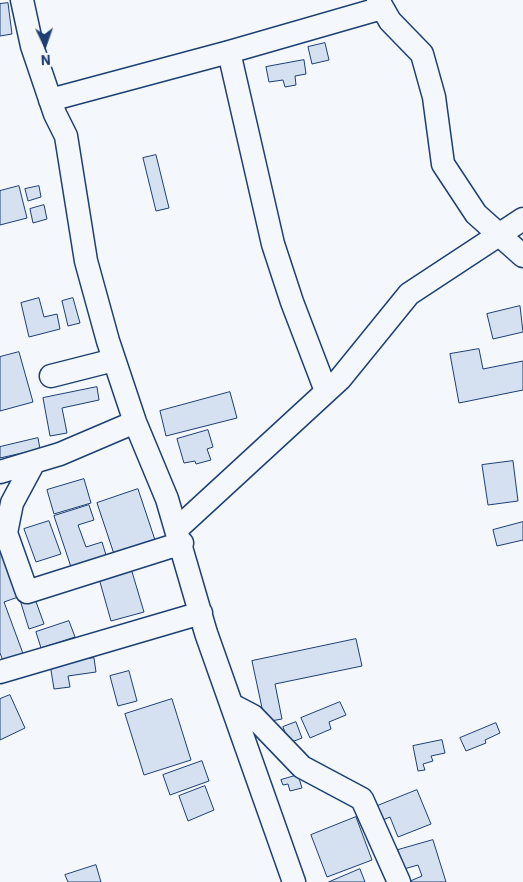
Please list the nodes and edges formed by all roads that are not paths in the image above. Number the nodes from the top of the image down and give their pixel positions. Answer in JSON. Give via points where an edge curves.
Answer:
{"nodes":[{"id":1,"x":22,"y":0,"type":"edge"},
{"id":2,"x":380,"y":4,"type":"edge"},
{"id":3,"x":229,"y":52,"type":"junction"},
{"id":4,"x":50,"y":100,"type":"junction"},
{"id":5,"x":523,"y":220,"type":"edge"},
{"id":6,"x":500,"y":235,"type":"junction"},
{"id":7,"x":523,"y":256,"type":"edge"},
{"id":8,"x":114,"y":360,"type":"junction"},
{"id":9,"x":51,"y":376,"type":"dead end"},
{"id":10,"x":326,"y":391,"type":"junction"},
{"id":11,"x":135,"y":422,"type":"junction"},
{"id":12,"x":34,"y":462,"type":"junction"},
{"id":13,"x":0,"y":472,"type":"edge"},
{"id":14,"x":179,"y":536,"type":"junction"},
{"id":15,"x":200,"y":613,"type":"junction"},
{"id":16,"x":0,"y":672,"type":"edge"},
{"id":17,"x":232,"y":706,"type":"junction"},
{"id":18,"x":294,"y":882,"type":"edge"},
{"id":19,"x":399,"y":882,"type":"edge"}],
"edges":[{"from":1,"to":4,"type":"street","via":[[32,46]]},
{"from":2,"to":3,"type":"street"},
{"from":2,"to":6,"type":"street","via":[[390,21],[422,54],[434,97],[442,164],[476,214]]},
{"from":3,"to":4,"type":"street"},
{"from":3,"to":10,"type":"street","via":[[273,244]]},
{"from":4,"to":8,"type":"street","via":[[66,136],[86,261]]},
{"from":5,"to":6,"type":"street"},
{"from":6,"to":7,"type":"street"},
{"from":6,"to":10,"type":"street","via":[[409,294]]},
{"from":8,"to":9,"type":"street"},
{"from":8,"to":11,"type":"street"},
{"from":10,"to":14,"type":"street"},
{"from":11,"to":12,"type":"street"},
{"from":11,"to":14,"type":"street","via":[[168,499]]},
{"from":12,"to":13,"type":"street"},
{"from":12,"to":14,"type":"street","via":[[12,503],[6,533],[27,592]]},
{"from":14,"to":15,"type":"street"},
{"from":15,"to":16,"type":"street"},
{"from":15,"to":17,"type":"street"},
{"from":17,"to":18,"type":"street"},
{"from":17,"to":19,"type":"street","via":[[254,716],[302,767],[362,799]]}]}
